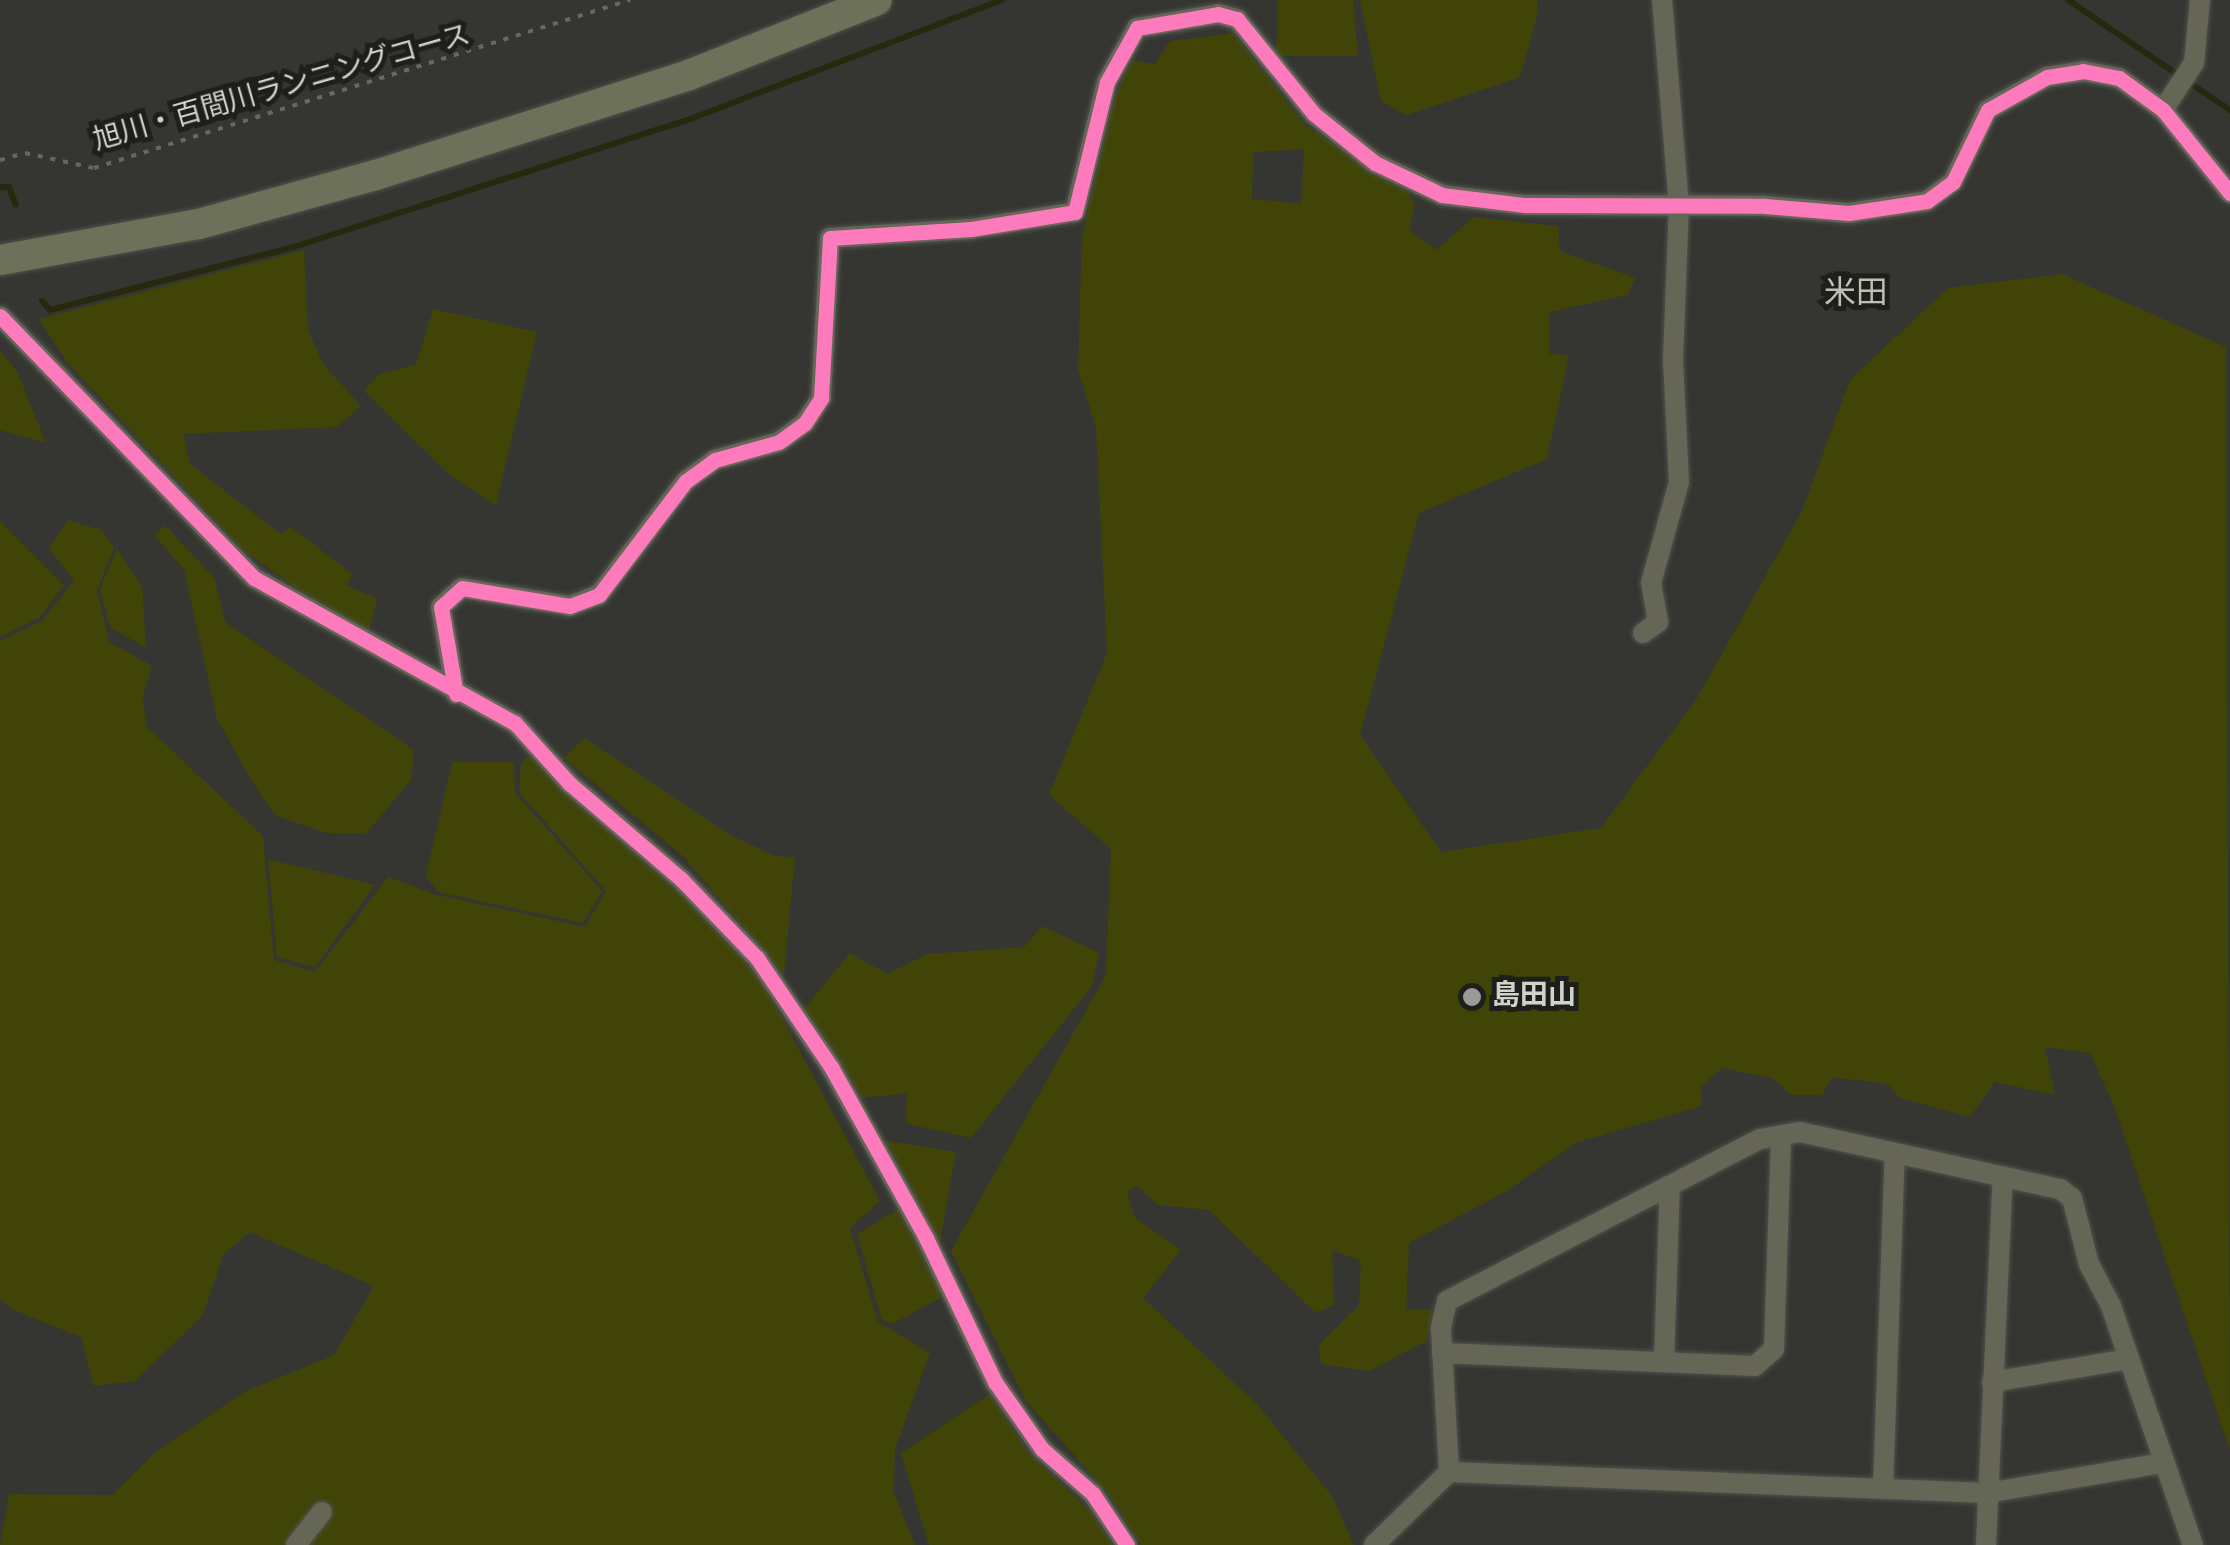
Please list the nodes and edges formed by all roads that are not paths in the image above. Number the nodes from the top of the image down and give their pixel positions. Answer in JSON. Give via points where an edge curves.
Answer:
{"nodes":[{"id":1,"x":877,"y":0,"type":"edge"},
{"id":2,"x":1662,"y":0,"type":"edge"},
{"id":3,"x":2200,"y":0,"type":"edge"},
{"id":4,"x":2163,"y":110,"type":"junction"},
{"id":5,"x":2230,"y":193,"type":"edge"},
{"id":6,"x":1679,"y":206,"type":"junction"},
{"id":7,"x":0,"y":260,"type":"edge"},
{"id":8,"x":0,"y":316,"type":"edge"},
{"id":9,"x":1643,"y":633,"type":"dead end"},
{"id":10,"x":456,"y":694,"type":"junction"},
{"id":11,"x":1781,"y":1135,"type":"junction"},
{"id":12,"x":1895,"y":1152,"type":"junction"},
{"id":13,"x":2003,"y":1176,"type":"junction"},
{"id":14,"x":1670,"y":1185,"type":"junction"},
{"id":15,"x":1442,"y":1353,"type":"junction"},
{"id":16,"x":2128,"y":1359,"type":"junction"},
{"id":17,"x":1664,"y":1362,"type":"junction"},
{"id":18,"x":1992,"y":1382,"type":"junction"},
{"id":19,"x":2162,"y":1463,"type":"junction"},
{"id":20,"x":1448,"y":1472,"type":"junction"},
{"id":21,"x":1882,"y":1489,"type":"junction"},
{"id":22,"x":1986,"y":1493,"type":"junction"},
{"id":23,"x":322,"y":1512,"type":"dead end"},
{"id":24,"x":296,"y":1545,"type":"edge"},
{"id":25,"x":1127,"y":1545,"type":"edge"},
{"id":26,"x":1374,"y":1545,"type":"edge"},
{"id":27,"x":1986,"y":1545,"type":"edge"},
{"id":28,"x":2192,"y":1545,"type":"edge"}],
"edges":[{"from":1,"to":7,"type":"street","via":[[690,75],[376,175],[182,228]]},
{"from":2,"to":6,"type":"street"},
{"from":3,"to":4,"type":"street","via":[[2187,78]]},
{"from":4,"to":5,"type":"street"},
{"from":4,"to":6,"type":"street","via":[[2120,78],[2083,71],[2047,77],[1988,110],[1953,182],[1928,202],[1849,213]]},
{"from":6,"to":9,"type":"street","via":[[1673,360],[1679,482],[1652,582],[1658,622]]},
{"from":6,"to":10,"type":"street","via":[[1525,205],[1442,195],[1375,163],[1314,114],[1238,20],[1218,14],[1137,28],[1107,82],[1076,212],[970,229],[830,238],[821,398],[805,423],[779,442],[715,460],[686,481],[599,595],[570,606],[462,588],[441,607]]},
{"from":8,"to":10,"type":"street","via":[[254,578]]},
{"from":10,"to":25,"type":"street","via":[[515,723],[757,958],[831,1068],[926,1238],[995,1382],[1042,1448],[1093,1494]]},
{"from":11,"to":12,"type":"street","via":[[1800,1132]]},
{"from":11,"to":14,"type":"street"},
{"from":11,"to":17,"type":"street","via":[[1774,1350],[1756,1366]]},
{"from":12,"to":13,"type":"street"},
{"from":12,"to":21,"type":"street"},
{"from":13,"to":16,"type":"street","via":[[2060,1188],[2072,1198],[2089,1264]]},
{"from":13,"to":18,"type":"street"},
{"from":14,"to":15,"type":"street","via":[[1459,1292],[1441,1315]]},
{"from":14,"to":17,"type":"street"},
{"from":15,"to":17,"type":"street"},
{"from":15,"to":20,"type":"street"},
{"from":16,"to":18,"type":"street"},
{"from":16,"to":19,"type":"street"},
{"from":18,"to":22,"type":"street"},
{"from":19,"to":22,"type":"street"},
{"from":19,"to":28,"type":"street"},
{"from":20,"to":21,"type":"street"},
{"from":20,"to":26,"type":"street"},
{"from":21,"to":22,"type":"street"},
{"from":22,"to":27,"type":"street"},
{"from":23,"to":24,"type":"street"}]}
